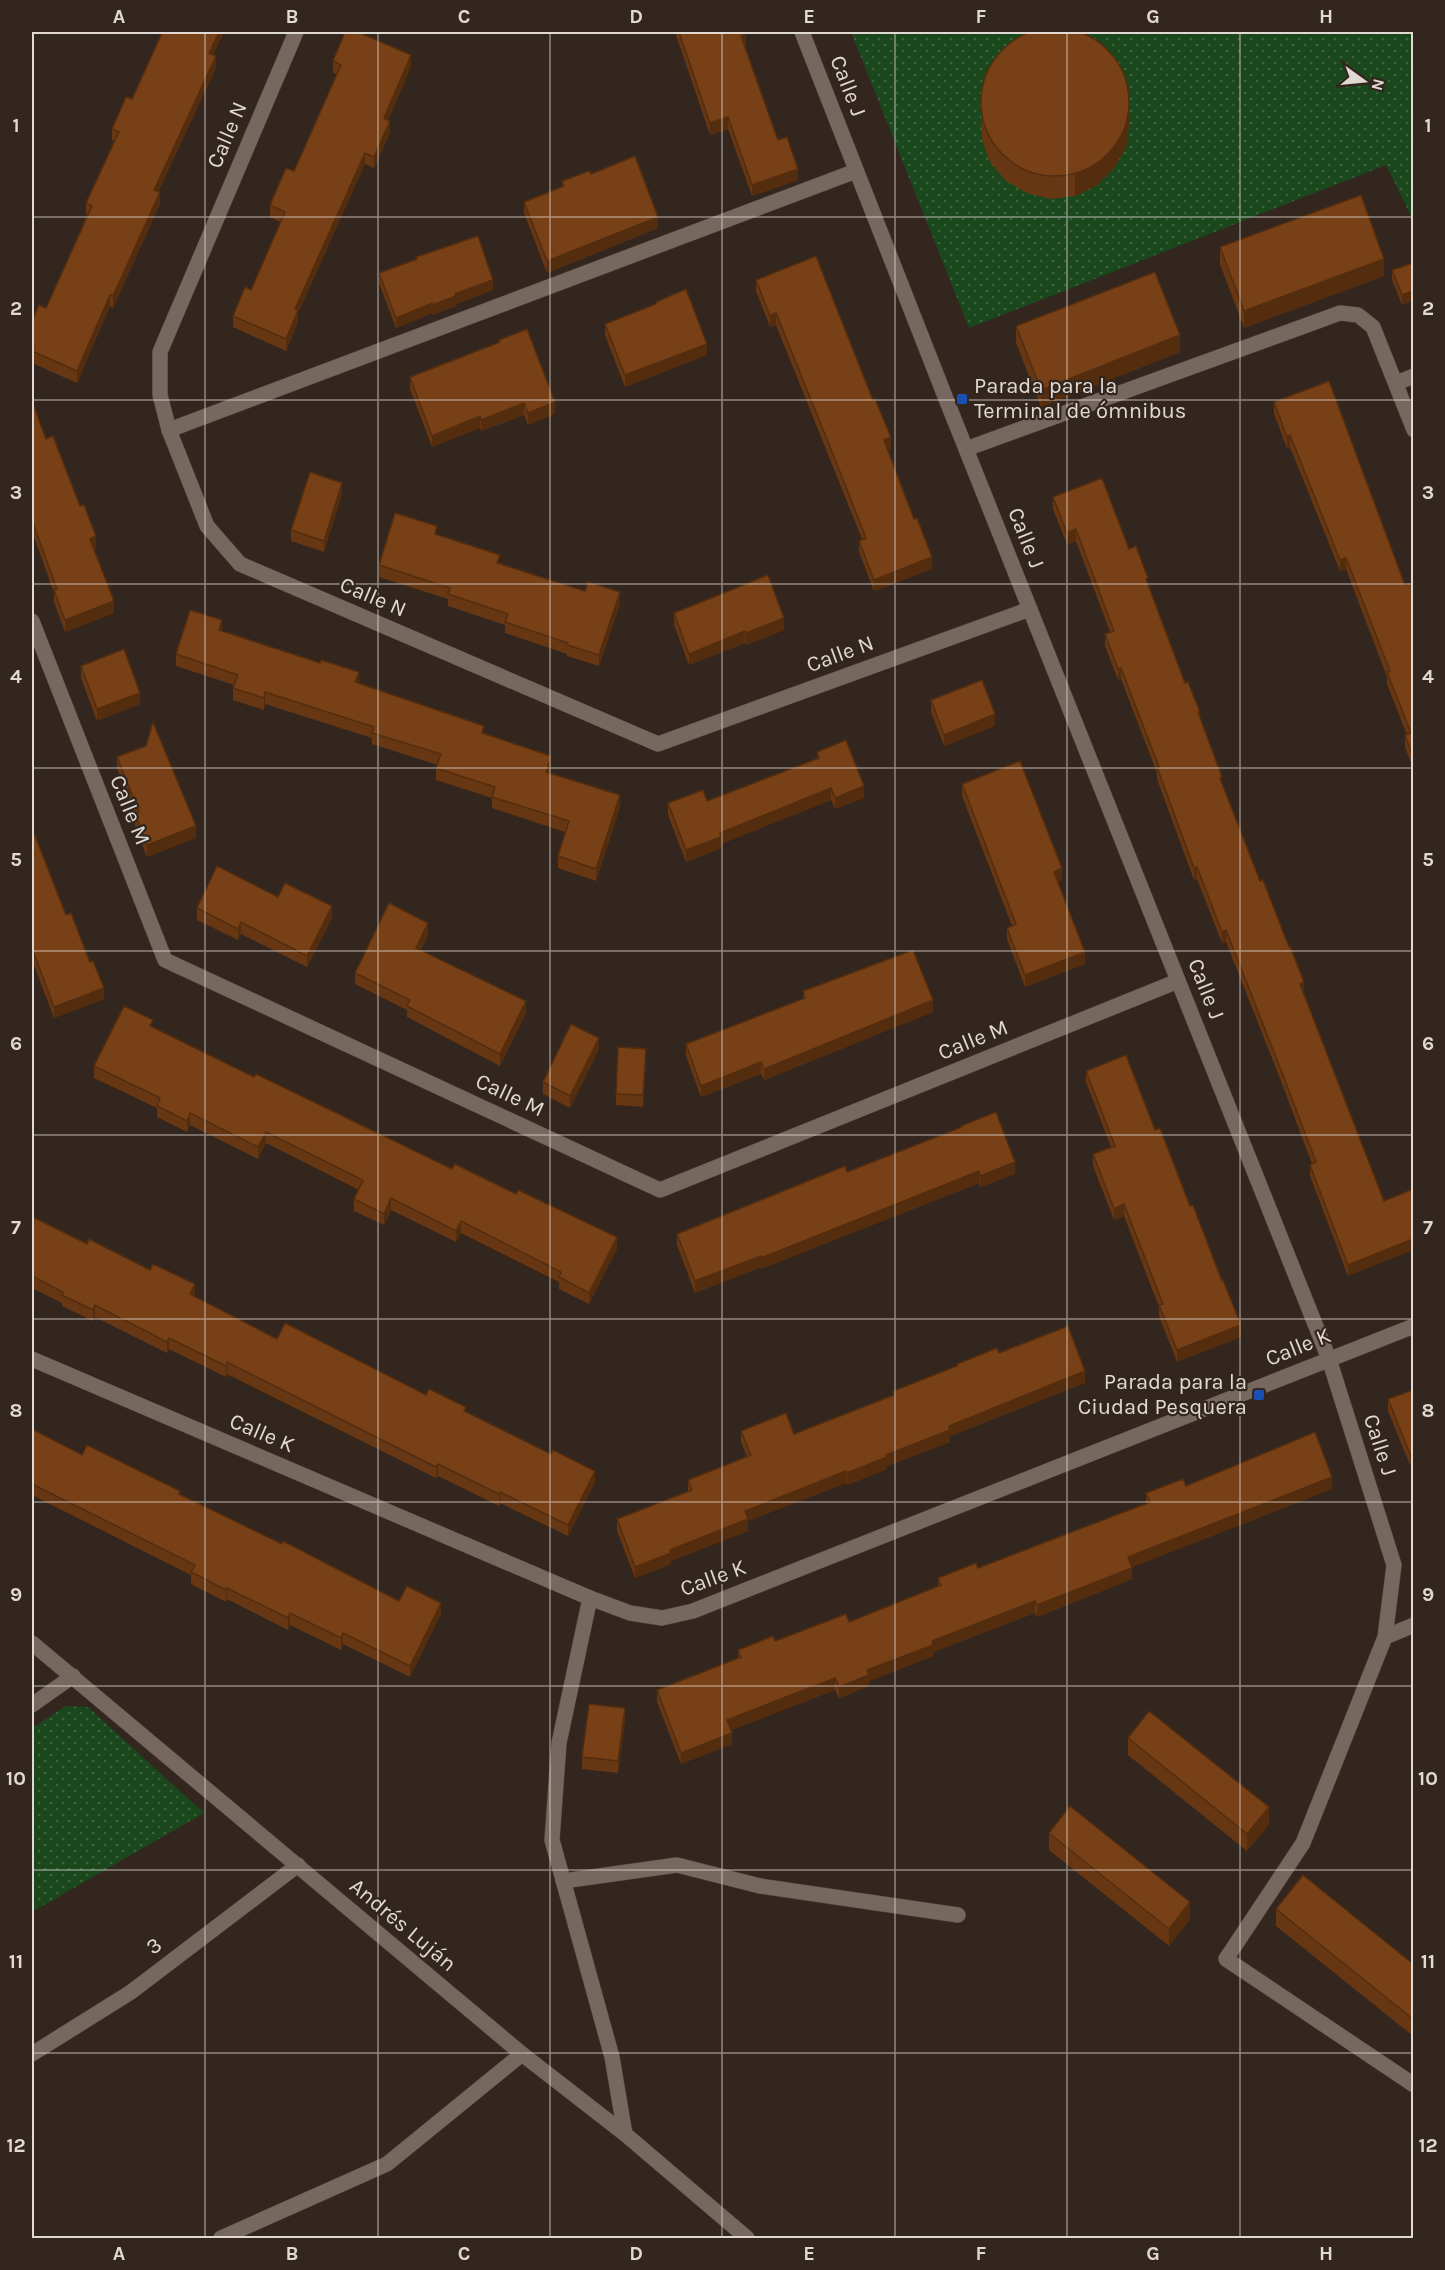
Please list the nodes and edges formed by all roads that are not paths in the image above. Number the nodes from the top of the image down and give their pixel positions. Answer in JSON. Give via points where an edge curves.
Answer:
{"nodes":[{"id":1,"x":296,"y":32,"type":"edge"},
{"id":2,"x":802,"y":32,"type":"edge"},
{"id":3,"x":856,"y":171,"type":"junction"},
{"id":4,"x":1413,"y":376,"type":"edge"},
{"id":5,"x":1396,"y":383,"type":"junction"},
{"id":6,"x":168,"y":430,"type":"junction"},
{"id":7,"x":1413,"y":430,"type":"edge"},
{"id":8,"x":966,"y":449,"type":"junction"},
{"id":9,"x":1030,"y":609,"type":"junction"},
{"id":10,"x":32,"y":621,"type":"edge"},
{"id":11,"x":1178,"y":981,"type":"junction"},
{"id":12,"x":1413,"y":1326,"type":"edge"},
{"id":13,"x":32,"y":1359,"type":"edge"},
{"id":14,"x":1329,"y":1359,"type":"junction"},
{"id":15,"x":590,"y":1598,"type":"junction"},
{"id":16,"x":1413,"y":1625,"type":"edge"},
{"id":17,"x":1385,"y":1638,"type":"junction"},
{"id":18,"x":32,"y":1643,"type":"edge"},
{"id":19,"x":73,"y":1676,"type":"junction"},
{"id":20,"x":32,"y":1705,"type":"edge"},
{"id":21,"x":298,"y":1865,"type":"junction"},
{"id":22,"x":563,"y":1881,"type":"junction"},
{"id":23,"x":958,"y":1915,"type":"dead end"},
{"id":24,"x":32,"y":2054,"type":"edge"},
{"id":25,"x":522,"y":2054,"type":"junction"},
{"id":26,"x":1413,"y":2085,"type":"edge"},
{"id":27,"x":625,"y":2134,"type":"junction"},
{"id":28,"x":221,"y":2238,"type":"edge"},
{"id":29,"x":747,"y":2238,"type":"edge"}],
"edges":[{"from":1,"to":6,"type":"street","name":"Calle N","via":[[160,352],[160,395]]},
{"from":2,"to":3,"type":"street","name":"Calle J"},
{"from":3,"to":6,"type":"street"},
{"from":3,"to":8,"type":"street","name":"Calle J"},
{"from":4,"to":5,"type":"street"},
{"from":5,"to":7,"type":"street"},
{"from":5,"to":8,"type":"street","via":[[1373,327],[1358,315],[1340,313]]},
{"from":6,"to":9,"type":"street","name":"Calle N","via":[[207,526],[240,564],[658,744]]},
{"from":8,"to":9,"type":"street","name":"Calle J"},
{"from":9,"to":11,"type":"street","name":"Calle J"},
{"from":10,"to":11,"type":"street","name":"Calle M","via":[[165,960],[660,1190]]},
{"from":11,"to":14,"type":"street","name":"Calle J"},
{"from":12,"to":14,"type":"street","name":"Calle K"},
{"from":13,"to":15,"type":"street","name":"Calle K"},
{"from":14,"to":15,"type":"street","name":"Calle K","via":[[693,1611],[663,1618],[630,1613]]},
{"from":14,"to":17,"type":"street","name":"Calle J","via":[[1394,1565]]},
{"from":15,"to":22,"type":"street","via":[[559,1743],[554,1792],[552,1840]]},
{"from":16,"to":17,"type":"street"},
{"from":17,"to":26,"type":"street","name":"Calle J","via":[[1304,1843],[1226,1959]]},
{"from":18,"to":19,"type":"street","name":"Andrés Luján"},
{"from":19,"to":20,"type":"street"},
{"from":19,"to":21,"type":"street","name":"Andrés Luján"},
{"from":21,"to":24,"type":"street","name":"3","via":[[131,1992]]},
{"from":21,"to":25,"type":"street","name":"Andrés Luján"},
{"from":22,"to":23,"type":"street","via":[[677,1865],[760,1886]]},
{"from":22,"to":27,"type":"street","via":[[612,2057]]},
{"from":25,"to":27,"type":"street","name":"Andrés Luján"},
{"from":25,"to":28,"type":"street","via":[[387,2164]]},
{"from":27,"to":29,"type":"street","name":"Andrés Luján"}]}
